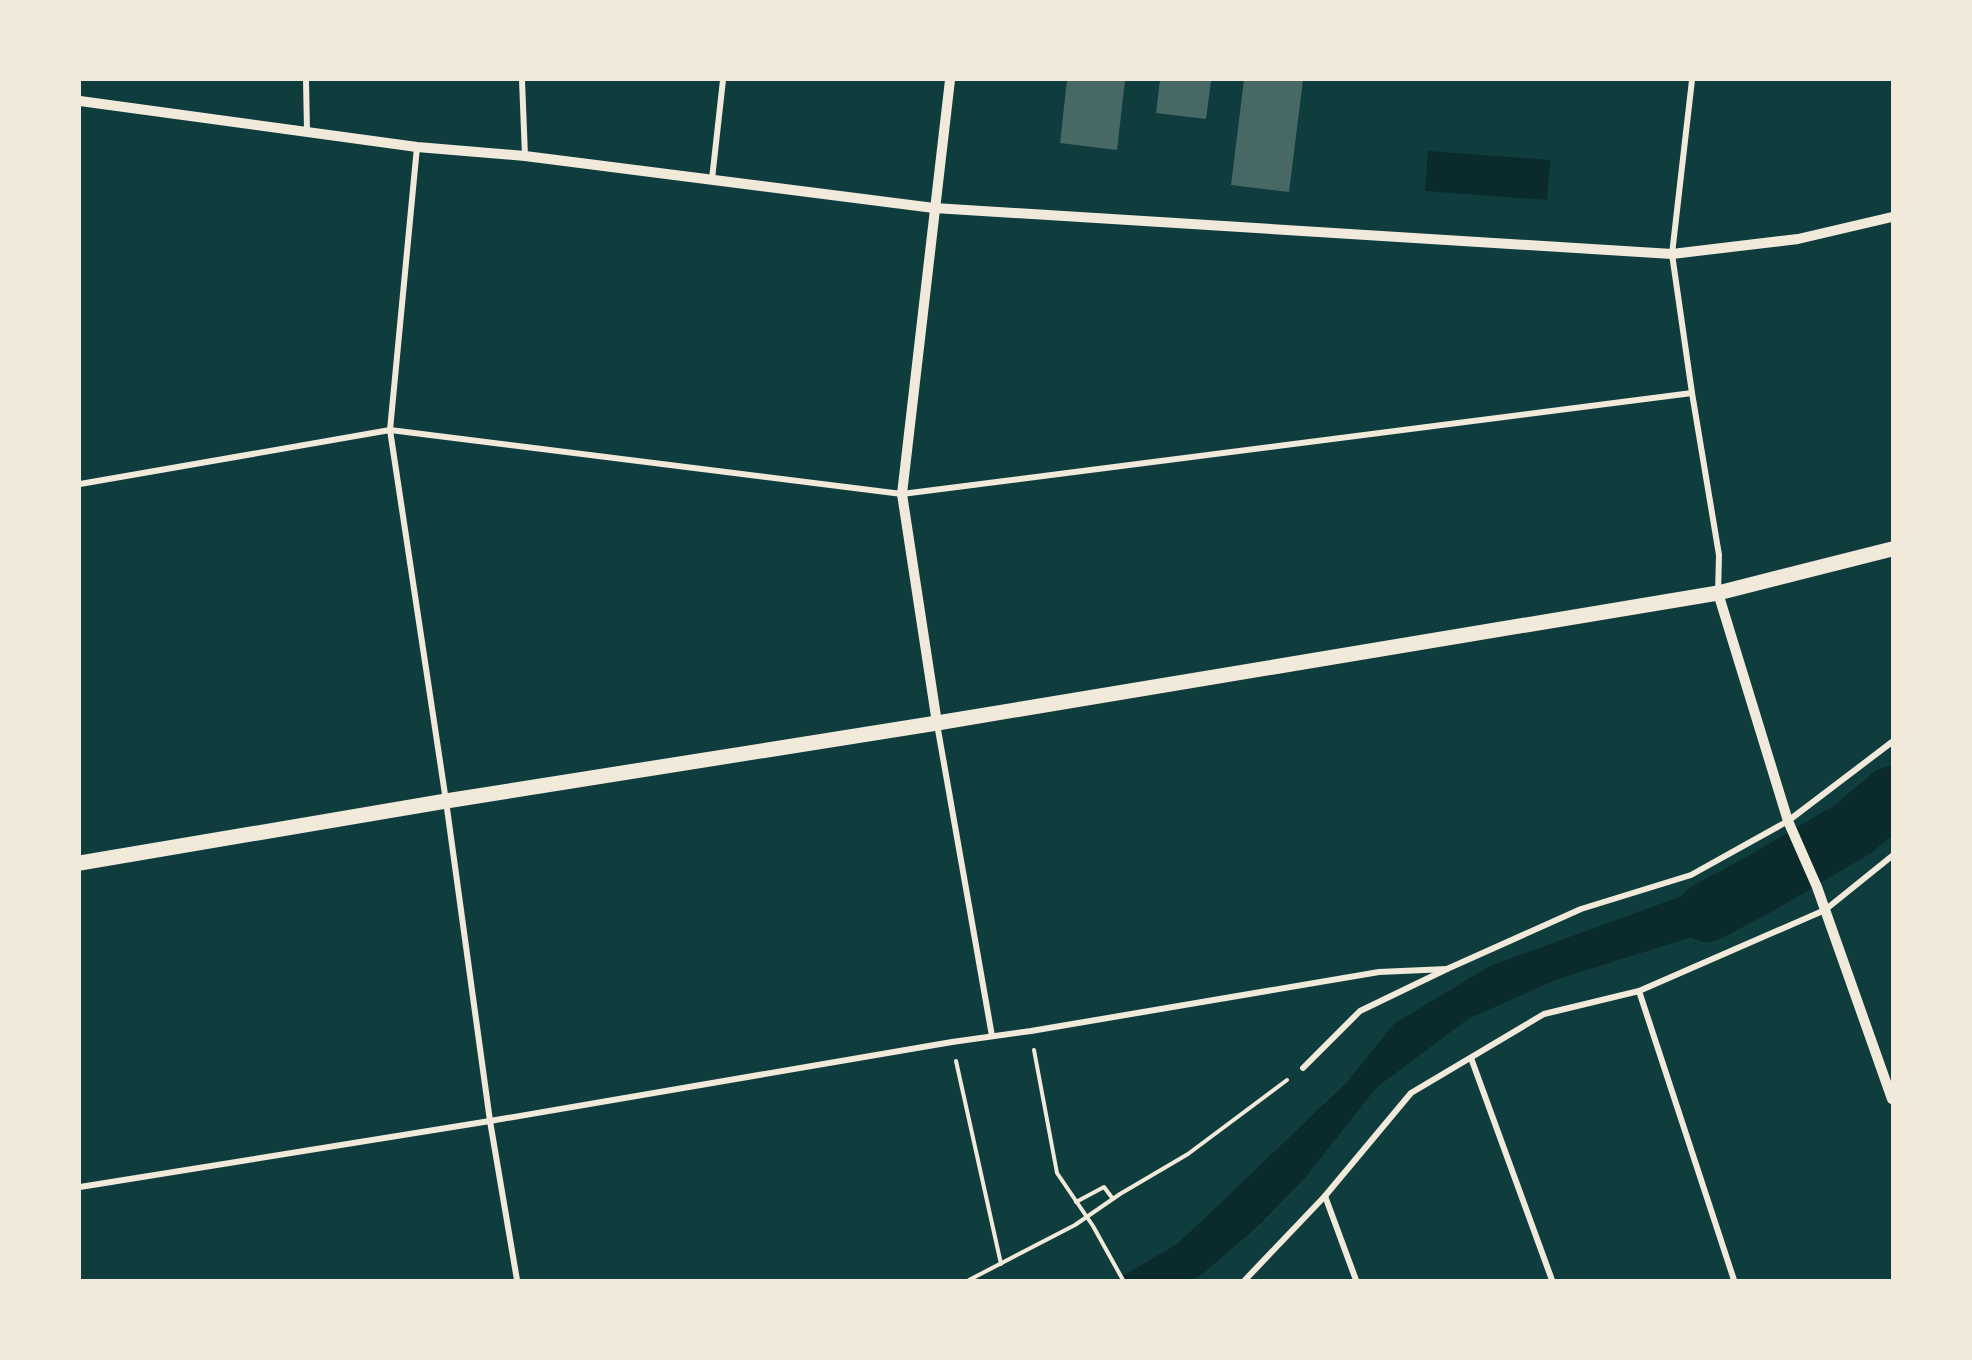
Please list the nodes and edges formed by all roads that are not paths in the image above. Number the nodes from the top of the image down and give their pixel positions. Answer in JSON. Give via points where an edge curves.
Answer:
{"nodes":[{"id":1,"x":306,"y":80,"type":"edge"},
{"id":2,"x":522,"y":80,"type":"edge"},
{"id":3,"x":723,"y":80,"type":"edge"},
{"id":4,"x":950,"y":80,"type":"edge"},
{"id":5,"x":1692,"y":80,"type":"edge"},
{"id":6,"x":80,"y":101,"type":"edge"},
{"id":7,"x":307,"y":131,"type":"junction"},
{"id":8,"x":417,"y":147,"type":"junction"},
{"id":9,"x":525,"y":156,"type":"junction"},
{"id":10,"x":712,"y":179,"type":"junction"},
{"id":11,"x":934,"y":208,"type":"junction"},
{"id":12,"x":1893,"y":217,"type":"edge"},
{"id":13,"x":1672,"y":254,"type":"junction"},
{"id":14,"x":1692,"y":393,"type":"junction"},
{"id":15,"x":390,"y":430,"type":"junction"},
{"id":16,"x":80,"y":484,"type":"edge"},
{"id":17,"x":902,"y":494,"type":"junction"},
{"id":18,"x":1893,"y":549,"type":"edge"},
{"id":19,"x":1718,"y":593,"type":"junction"},
{"id":20,"x":937,"y":723,"type":"junction"},
{"id":21,"x":1893,"y":741,"type":"edge"},
{"id":22,"x":446,"y":801,"type":"junction"},
{"id":23,"x":1788,"y":821,"type":"junction"},
{"id":24,"x":1893,"y":856,"type":"edge"},
{"id":25,"x":80,"y":864,"type":"edge"},
{"id":26,"x":1825,"y":910,"type":"junction"},
{"id":27,"x":1447,"y":969,"type":"junction"},
{"id":28,"x":1639,"y":991,"type":"junction"},
{"id":29,"x":992,"y":1036,"type":"junction"},
{"id":30,"x":1471,"y":1058,"type":"junction"},
{"id":31,"x":1303,"y":1068,"type":"road end"},
{"id":32,"x":1893,"y":1099,"type":"edge"},
{"id":33,"x":490,"y":1121,"type":"junction"},
{"id":34,"x":80,"y":1187,"type":"edge"},
{"id":35,"x":1325,"y":1196,"type":"junction"},
{"id":36,"x":518,"y":1281,"type":"edge"},
{"id":37,"x":1245,"y":1281,"type":"edge"},
{"id":38,"x":1356,"y":1281,"type":"edge"},
{"id":39,"x":1552,"y":1281,"type":"edge"},
{"id":40,"x":1734,"y":1281,"type":"edge"}],
"edges":[{"from":1,"to":7,"type":"street"},
{"from":2,"to":9,"type":"street"},
{"from":3,"to":10,"type":"street"},
{"from":4,"to":11,"type":"street"},
{"from":5,"to":13,"type":"street"},
{"from":6,"to":7,"type":"street"},
{"from":7,"to":8,"type":"street"},
{"from":8,"to":9,"type":"street"},
{"from":8,"to":15,"type":"street"},
{"from":9,"to":10,"type":"street"},
{"from":10,"to":11,"type":"street"},
{"from":11,"to":13,"type":"street"},
{"from":11,"to":17,"type":"street"},
{"from":12,"to":13,"type":"street","via":[[1798,239]]},
{"from":13,"to":14,"type":"street"},
{"from":14,"to":17,"type":"street"},
{"from":14,"to":19,"type":"street","via":[[1719,555]]},
{"from":15,"to":16,"type":"street"},
{"from":15,"to":17,"type":"street"},
{"from":15,"to":22,"type":"street"},
{"from":17,"to":20,"type":"street"},
{"from":18,"to":19,"type":"main road"},
{"from":19,"to":20,"type":"main road"},
{"from":19,"to":23,"type":"street"},
{"from":20,"to":22,"type":"main road"},
{"from":20,"to":29,"type":"street"},
{"from":21,"to":23,"type":"street"},
{"from":22,"to":25,"type":"main road"},
{"from":22,"to":33,"type":"street"},
{"from":23,"to":26,"type":"street"},
{"from":23,"to":27,"type":"street","via":[[1691,875],[1581,909]]},
{"from":24,"to":26,"type":"street"},
{"from":26,"to":28,"type":"street"},
{"from":26,"to":32,"type":"street"},
{"from":27,"to":29,"type":"street","via":[[1378,972]]},
{"from":27,"to":31,"type":"street","via":[[1360,1011]]},
{"from":28,"to":30,"type":"street","via":[[1544,1014]]},
{"from":28,"to":40,"type":"street"},
{"from":29,"to":33,"type":"street"},
{"from":30,"to":35,"type":"street","via":[[1412,1094]]},
{"from":30,"to":39,"type":"street"},
{"from":33,"to":34,"type":"street"},
{"from":33,"to":36,"type":"street"},
{"from":35,"to":37,"type":"street"},
{"from":35,"to":38,"type":"street"}]}
